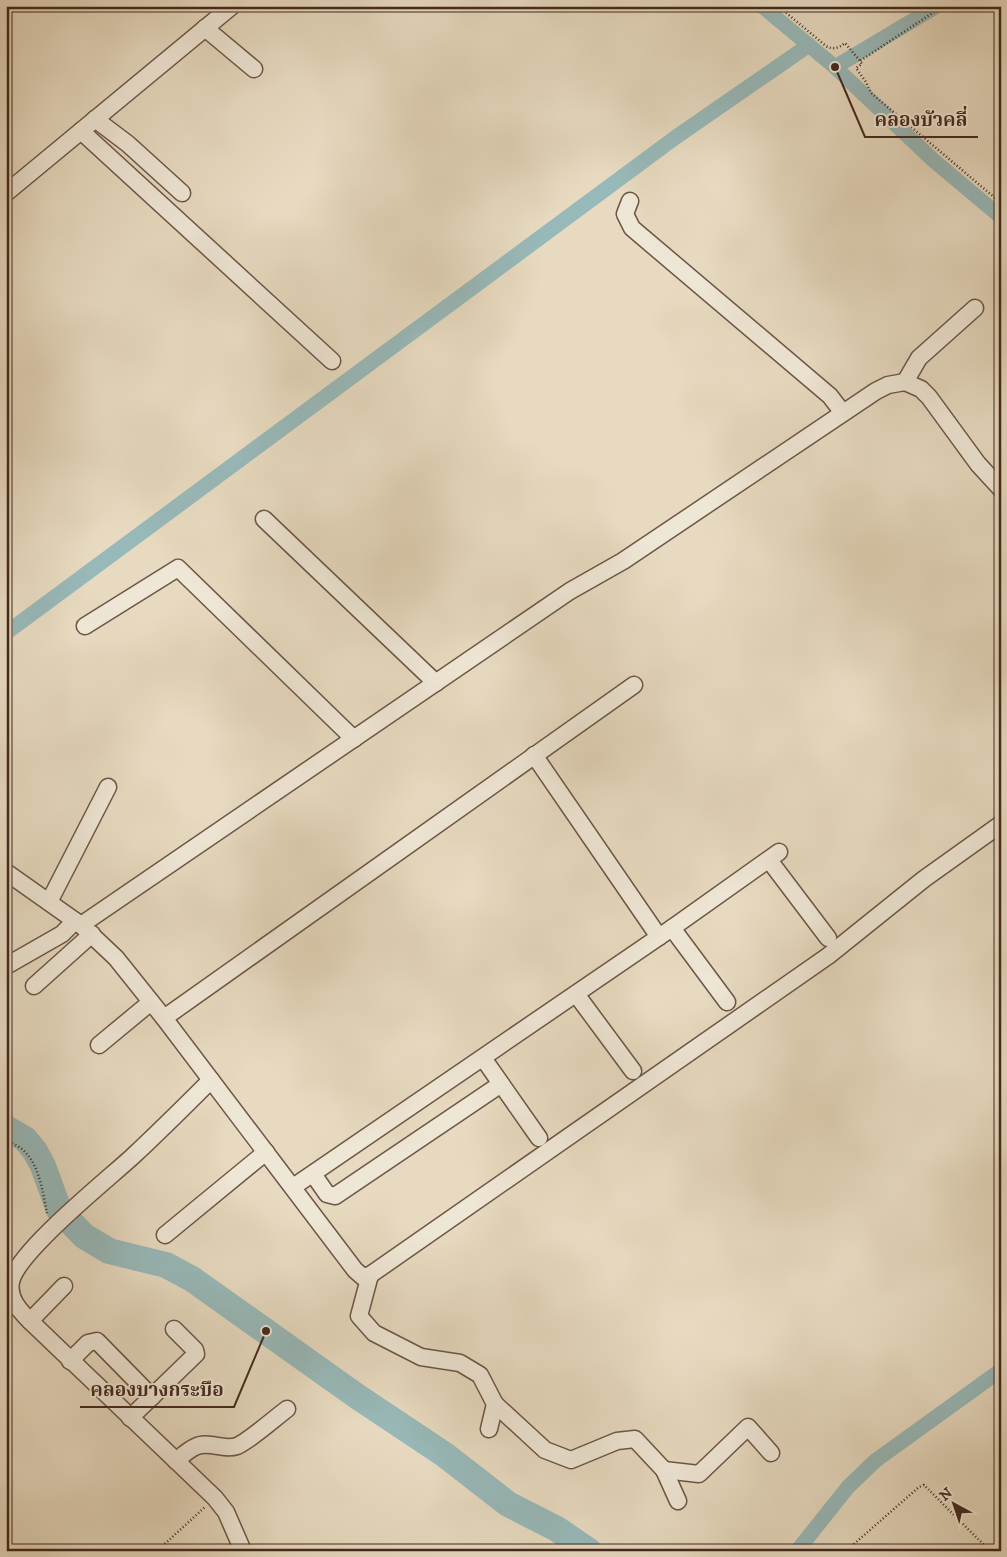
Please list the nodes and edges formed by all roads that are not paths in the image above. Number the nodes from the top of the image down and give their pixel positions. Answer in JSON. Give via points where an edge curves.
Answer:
{"nodes":[{"id":1,"x":232,"y":6,"type":"edge"},
{"id":2,"x":205,"y":28,"type":"junction"},
{"id":3,"x":254,"y":68,"type":"dead end"},
{"id":4,"x":95,"y":119,"type":"junction"},
{"id":5,"x":82,"y":130,"type":"junction"},
{"id":6,"x":6,"y":193,"type":"edge"},
{"id":7,"x":182,"y":194,"type":"dead end"},
{"id":8,"x":630,"y":201,"type":"dead end"},
{"id":9,"x":975,"y":308,"type":"dead end"},
{"id":10,"x":332,"y":362,"type":"dead end"},
{"id":11,"x":905,"y":382,"type":"junction"},
{"id":12,"x":843,"y":413,"type":"junction"},
{"id":13,"x":1001,"y":489,"type":"edge"},
{"id":14,"x":264,"y":519,"type":"dead end"},
{"id":15,"x":85,"y":626,"type":"dead end"},
{"id":16,"x":436,"y":683,"type":"junction"},
{"id":17,"x":634,"y":685,"type":"dead end"},
{"id":18,"x":354,"y":739,"type":"junction"},
{"id":19,"x":534,"y":756,"type":"junction"},
{"id":20,"x":108,"y":787,"type":"dead end"},
{"id":21,"x":1001,"y":824,"type":"edge"},
{"id":22,"x":7,"y":873,"type":"edge"},
{"id":23,"x":49,"y":902,"type":"junction"},
{"id":24,"x":83,"y":927,"type":"junction"},
{"id":25,"x":666,"y":932,"type":"junction"},
{"id":26,"x":828,"y":938,"type":"dead end"},
{"id":27,"x":6,"y":966,"type":"edge"},
{"id":28,"x":34,"y":986,"type":"dead end"},
{"id":29,"x":576,"y":994,"type":"junction"},
{"id":30,"x":151,"y":1002,"type":"junction"},
{"id":31,"x":727,"y":1002,"type":"dead end"},
{"id":32,"x":164,"y":1018,"type":"junction"},
{"id":33,"x":99,"y":1045,"type":"dead end"},
{"id":34,"x":483,"y":1058,"type":"junction"},
{"id":35,"x":633,"y":1071,"type":"dead end"},
{"id":36,"x":211,"y":1080,"type":"junction"},
{"id":37,"x":501,"y":1084,"type":"junction"},
{"id":38,"x":539,"y":1138,"type":"dead end"},
{"id":39,"x":266,"y":1152,"type":"junction"},
{"id":40,"x":313,"y":1174,"type":"junction"},
{"id":41,"x":293,"y":1188,"type":"junction"},
{"id":42,"x":165,"y":1235,"type":"dead end"},
{"id":43,"x":11,"y":1268,"type":"edge"},
{"id":44,"x":370,"y":1275,"type":"junction"},
{"id":45,"x":64,"y":1286,"type":"dead end"},
{"id":46,"x":30,"y":1321,"type":"junction"},
{"id":47,"x":174,"y":1329,"type":"dead end"},
{"id":48,"x":70,"y":1361,"type":"junction"},
{"id":49,"x":152,"y":1397,"type":"junction"},
{"id":50,"x":494,"y":1404,"type":"junction"},
{"id":51,"x":287,"y":1409,"type":"dead end"},
{"id":52,"x":130,"y":1418,"type":"junction"},
{"id":53,"x":489,"y":1429,"type":"dead end"},
{"id":54,"x":771,"y":1452,"type":"dead end"},
{"id":55,"x":176,"y":1461,"type":"junction"},
{"id":56,"x":664,"y":1470,"type":"junction"},
{"id":57,"x":678,"y":1501,"type":"dead end"},
{"id":58,"x":243,"y":1551,"type":"edge"}],
"edges":[{"from":1,"to":2,"type":"street"},
{"from":2,"to":3,"type":"street"},
{"from":2,"to":4,"type":"street"},
{"from":4,"to":5,"type":"street"},
{"from":4,"to":7,"type":"street","via":[[128,144]]},
{"from":5,"to":6,"type":"street"},
{"from":5,"to":10,"type":"street"},
{"from":8,"to":12,"type":"street","via":[[625,214],[632,228],[830,396]]},
{"from":9,"to":11,"type":"street","via":[[919,358]]},
{"from":11,"to":12,"type":"street","via":[[888,385]]},
{"from":11,"to":13,"type":"street","via":[[921,389],[929,397],[978,464]]},
{"from":12,"to":16,"type":"street","via":[[623,561],[570,591]]},
{"from":14,"to":16,"type":"street"},
{"from":15,"to":18,"type":"street","via":[[178,568]]},
{"from":16,"to":18,"type":"street"},
{"from":17,"to":19,"type":"street"},
{"from":18,"to":24,"type":"street"},
{"from":19,"to":25,"type":"street"},
{"from":19,"to":32,"type":"street"},
{"from":20,"to":23,"type":"street"},
{"from":21,"to":44,"type":"street","via":[[924,878],[828,956]]},
{"from":22,"to":23,"type":"street"},
{"from":23,"to":24,"type":"street"},
{"from":24,"to":27,"type":"street","via":[[62,934]]},
{"from":24,"to":28,"type":"street"},
{"from":24,"to":30,"type":"street","via":[[116,958]]},
{"from":25,"to":26,"type":"street","via":[[774,856]]},
{"from":25,"to":29,"type":"street"},
{"from":25,"to":31,"type":"street"},
{"from":29,"to":34,"type":"street"},
{"from":29,"to":35,"type":"street"},
{"from":30,"to":32,"type":"street"},
{"from":30,"to":33,"type":"street"},
{"from":32,"to":36,"type":"street"},
{"from":34,"to":37,"type":"street"},
{"from":34,"to":40,"type":"street"},
{"from":36,"to":39,"type":"street"},
{"from":36,"to":43,"type":"street"},
{"from":37,"to":38,"type":"street"},
{"from":37,"to":40,"type":"street","via":[[335,1196],[328,1194]]},
{"from":39,"to":41,"type":"street"},
{"from":39,"to":42,"type":"street"},
{"from":40,"to":41,"type":"street"},
{"from":41,"to":44,"type":"street","via":[[359,1275]]},
{"from":43,"to":46,"type":"street","via":[[11,1293],[18,1309]]},
{"from":44,"to":50,"type":"street","via":[[359,1316],[374,1333],[421,1357],[460,1363],[480,1375]]},
{"from":45,"to":46,"type":"street"},
{"from":46,"to":48,"type":"street"},
{"from":47,"to":49,"type":"street","via":[[196,1350],[196,1354]]},
{"from":48,"to":49,"type":"street","via":[[88,1343],[97,1341]]},
{"from":48,"to":52,"type":"street"},
{"from":49,"to":52,"type":"street"},
{"from":50,"to":53,"type":"street"},
{"from":50,"to":56,"type":"street","via":[[545,1450],[571,1460],[616,1441],[635,1439]]},
{"from":51,"to":55,"type":"street","via":[[235,1447],[200,1445]]},
{"from":52,"to":55,"type":"street"},
{"from":54,"to":56,"type":"street","via":[[748,1427],[699,1474]]},
{"from":55,"to":58,"type":"street","via":[[226,1512]]},
{"from":56,"to":57,"type":"street"}]}
